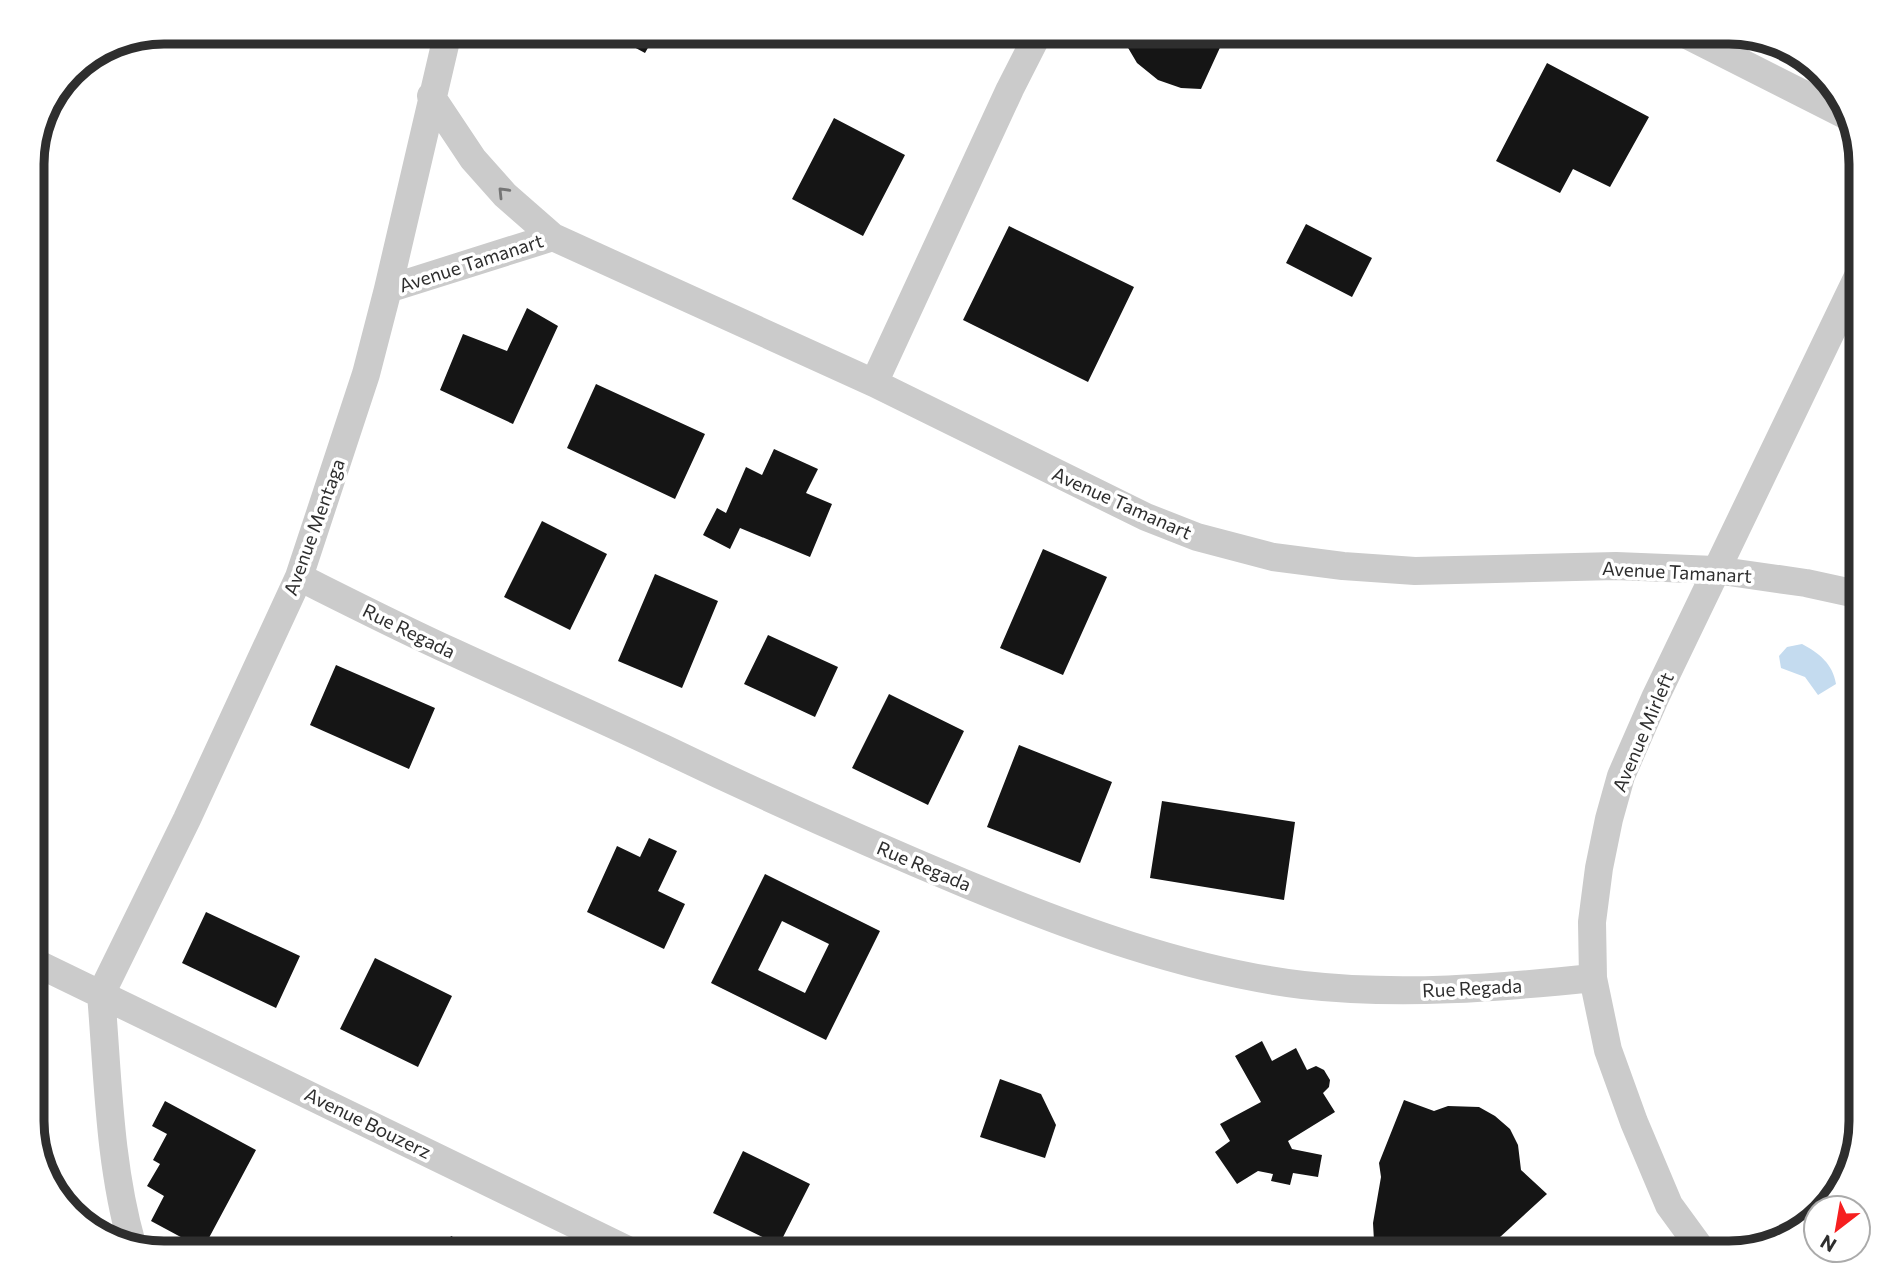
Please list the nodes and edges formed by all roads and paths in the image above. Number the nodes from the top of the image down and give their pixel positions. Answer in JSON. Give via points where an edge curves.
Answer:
{"nodes":[{"id":1,"x":445,"y":44,"type":"edge"},
{"id":2,"x":1033,"y":44,"type":"edge"},
{"id":3,"x":1705,"y":44,"type":"edge"},
{"id":4,"x":431,"y":96,"type":"junction"},
{"id":5,"x":1837,"y":111,"type":"edge"},
{"id":6,"x":554,"y":237,"type":"junction"},
{"id":7,"x":388,"y":289,"type":"junction"},
{"id":8,"x":1849,"y":295,"type":"edge"},
{"id":9,"x":874,"y":383,"type":"junction"},
{"id":10,"x":1716,"y":570,"type":"junction"},
{"id":11,"x":299,"y":577,"type":"junction"},
{"id":12,"x":1849,"y":592,"type":"edge"},
{"id":13,"x":44,"y":967,"type":"edge"},
{"id":14,"x":1593,"y":978,"type":"junction"},
{"id":15,"x":101,"y":994,"type":"junction"},
{"id":16,"x":130,"y":1236,"type":"edge"},
{"id":17,"x":607,"y":1241,"type":"edge"},
{"id":18,"x":1695,"y":1241,"type":"edge"}],
"edges":[{"from":1,"to":4,"type":"street","name":"Avenue Mentaga"},
{"from":2,"to":9,"type":"street"},
{"from":3,"to":5,"type":"street"},
{"from":6,"to":4,"type":"street","name":"Avenue Tamanart","one_way":true,"via":[[505,195],[473,159]]},
{"from":4,"to":7,"type":"street","name":"Avenue Mentaga"},
{"from":6,"to":7,"type":"street","name":"Avenue Tamanart"},
{"from":6,"to":9,"type":"street","name":"Avenue Tamanart"},
{"from":7,"to":11,"type":"street","name":"Avenue Mentaga","via":[[366,374]]},
{"from":8,"to":10,"type":"street","name":"Avenue Mirleft"},
{"from":9,"to":10,"type":"street","name":"Avenue Tamanart","via":[[1146,517],[1197,537],[1273,557],[1415,571],[1616,566]]},
{"from":10,"to":12,"type":"street","name":"Avenue Tamanart"},
{"from":10,"to":14,"type":"street","name":"Avenue Mirleft","via":[[1621,776],[1599,867],[1592,922]]},
{"from":11,"to":14,"type":"street","name":"Rue Regada","via":[[784,806],[1048,918],[1140,947],[1224,971],[1302,985],[1393,991],[1500,988]]},
{"from":11,"to":15,"type":"street","name":"Avenue Mentaga"},
{"from":13,"to":15,"type":"street","name":"Avenue Bouzerz"},
{"from":14,"to":18,"type":"street","name":"Avenue Mirleft","via":[[1608,1050],[1634,1122],[1669,1205]]},
{"from":15,"to":16,"type":"street","via":[[116,1163]]},
{"from":15,"to":17,"type":"street","name":"Avenue Bouzerz"}]}
